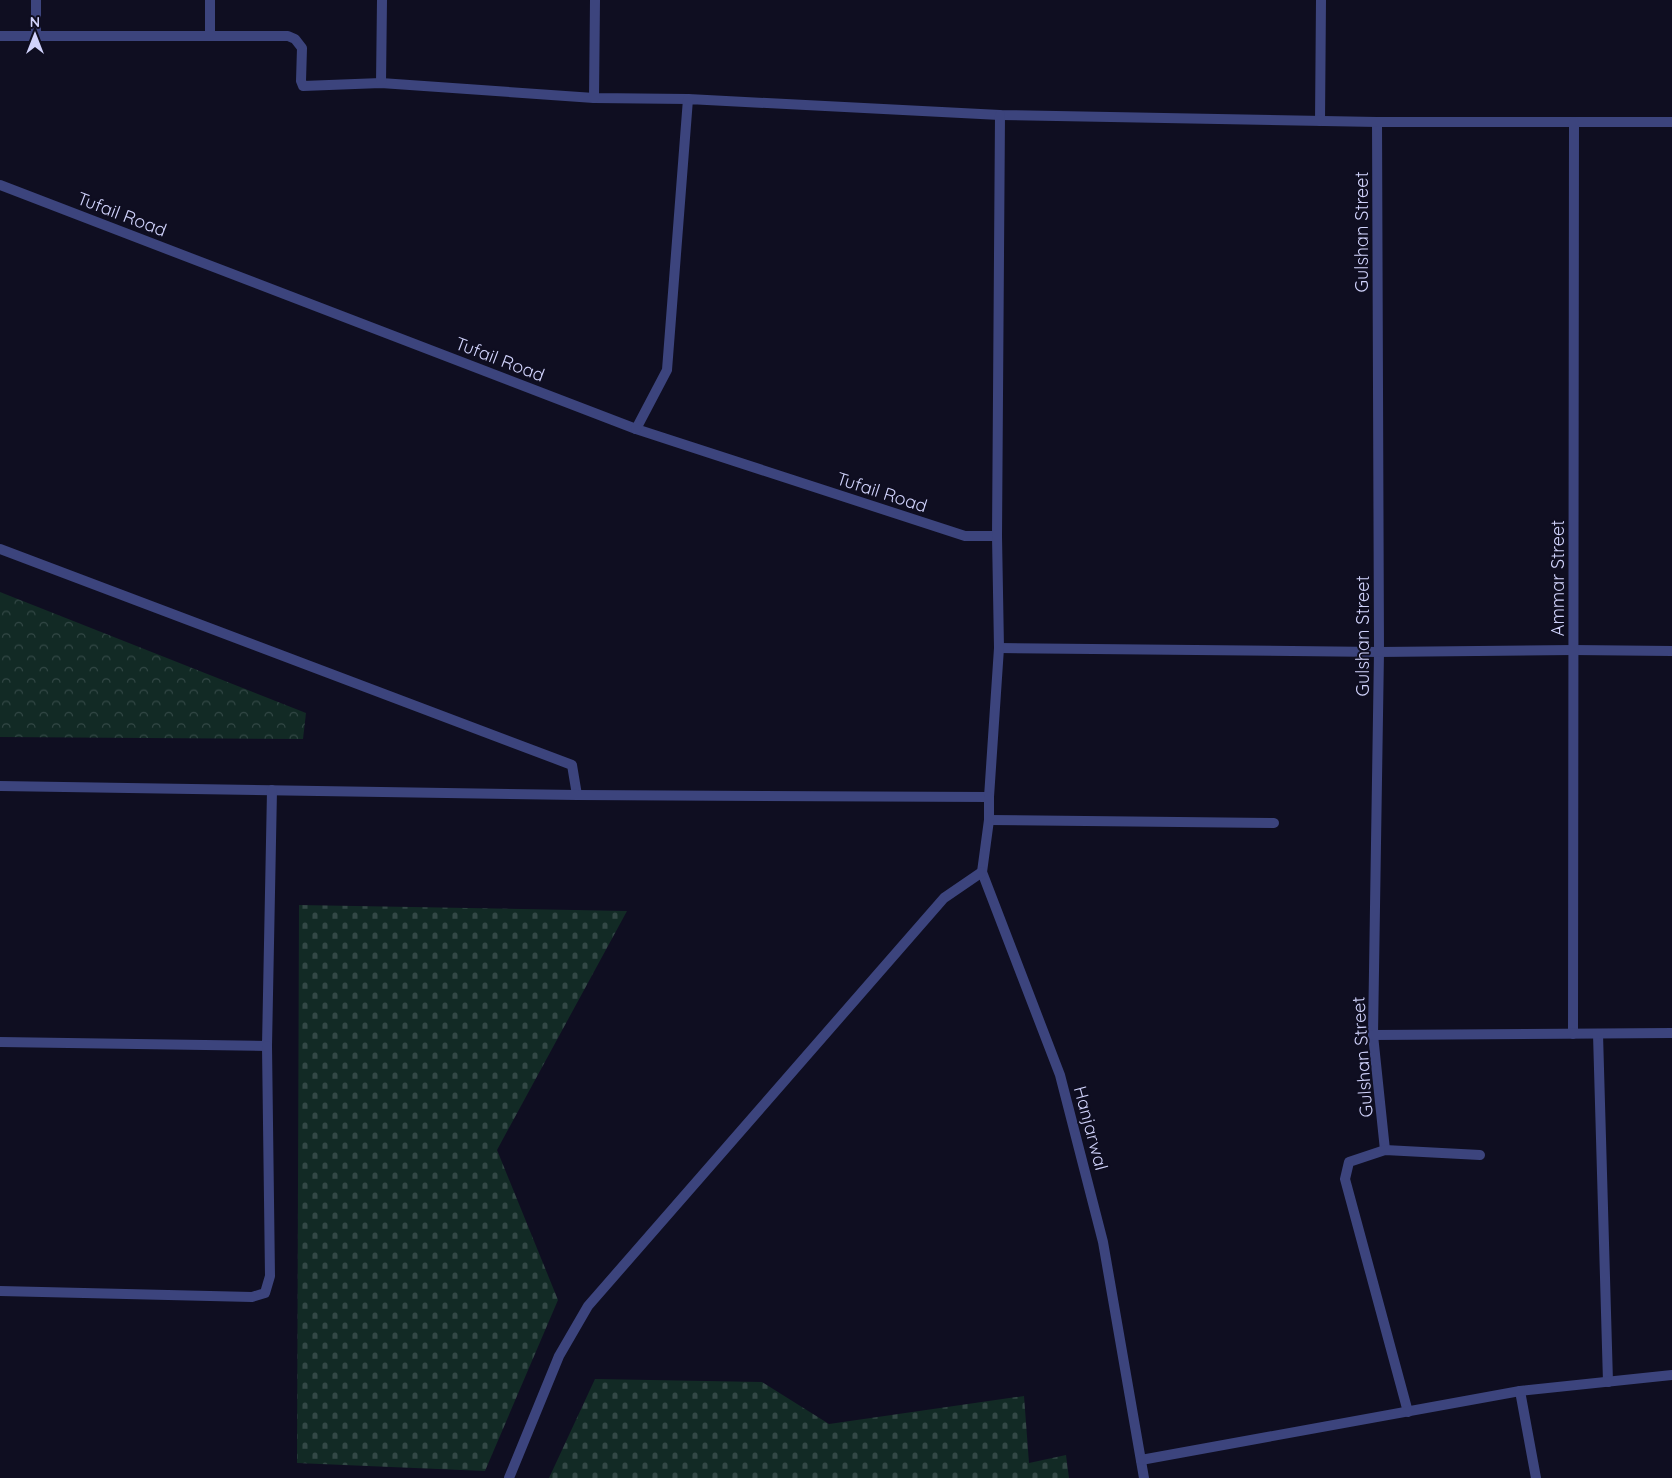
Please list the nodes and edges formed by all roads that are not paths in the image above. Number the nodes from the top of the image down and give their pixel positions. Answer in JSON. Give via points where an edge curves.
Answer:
{"nodes":[{"id":1,"x":36,"y":0,"type":"edge"},
{"id":2,"x":210,"y":0,"type":"edge"},
{"id":3,"x":382,"y":0,"type":"edge"},
{"id":4,"x":594,"y":0,"type":"edge"},
{"id":5,"x":1321,"y":0,"type":"edge"},
{"id":6,"x":0,"y":36,"type":"edge"},
{"id":7,"x":36,"y":36,"type":"junction"},
{"id":8,"x":210,"y":36,"type":"junction"},
{"id":9,"x":382,"y":83,"type":"junction"},
{"id":10,"x":594,"y":98,"type":"junction"},
{"id":11,"x":688,"y":99,"type":"junction"},
{"id":12,"x":1000,"y":114,"type":"junction"},
{"id":13,"x":1320,"y":121,"type":"junction"},
{"id":14,"x":1377,"y":122,"type":"junction"},
{"id":15,"x":1574,"y":122,"type":"junction"},
{"id":16,"x":1672,"y":122,"type":"edge"},
{"id":17,"x":0,"y":185,"type":"edge"},
{"id":18,"x":636,"y":428,"type":"junction"},
{"id":19,"x":997,"y":536,"type":"junction"},
{"id":20,"x":0,"y":549,"type":"edge"},
{"id":21,"x":999,"y":648,"type":"junction"},
{"id":22,"x":1573,"y":650,"type":"junction"},
{"id":23,"x":1672,"y":650,"type":"edge"},
{"id":24,"x":1379,"y":652,"type":"junction"},
{"id":25,"x":0,"y":786,"type":"edge"},
{"id":26,"x":272,"y":790,"type":"junction"},
{"id":27,"x":577,"y":794,"type":"junction"},
{"id":28,"x":990,"y":797,"type":"junction"},
{"id":29,"x":990,"y":820,"type":"junction"},
{"id":30,"x":1274,"y":823,"type":"dead end"},
{"id":31,"x":982,"y":872,"type":"junction"},
{"id":32,"x":1672,"y":1033,"type":"edge"},
{"id":33,"x":1573,"y":1034,"type":"junction"},
{"id":34,"x":1598,"y":1034,"type":"junction"},
{"id":35,"x":1374,"y":1035,"type":"junction"},
{"id":36,"x":0,"y":1042,"type":"edge"},
{"id":37,"x":267,"y":1046,"type":"junction"},
{"id":38,"x":1385,"y":1150,"type":"junction"},
{"id":39,"x":1480,"y":1156,"type":"dead end"},
{"id":40,"x":0,"y":1291,"type":"edge"},
{"id":41,"x":1672,"y":1375,"type":"edge"},
{"id":42,"x":1608,"y":1382,"type":"junction"},
{"id":43,"x":1520,"y":1391,"type":"junction"},
{"id":44,"x":1408,"y":1412,"type":"junction"},
{"id":45,"x":1141,"y":1460,"type":"junction"},
{"id":46,"x":509,"y":1478,"type":"edge"},
{"id":47,"x":1144,"y":1478,"type":"edge"},
{"id":48,"x":1536,"y":1478,"type":"edge"}],
"edges":[{"from":1,"to":7,"type":"street"},
{"from":2,"to":8,"type":"street"},
{"from":3,"to":9,"type":"street"},
{"from":4,"to":10,"type":"street"},
{"from":5,"to":13,"type":"street"},
{"from":6,"to":7,"type":"street"},
{"from":7,"to":8,"type":"street"},
{"from":8,"to":9,"type":"street","via":[[288,36],[295,39],[302,48],[303,86]]},
{"from":9,"to":10,"type":"street"},
{"from":10,"to":11,"type":"street"},
{"from":11,"to":12,"type":"street"},
{"from":11,"to":18,"type":"street","via":[[667,370]]},
{"from":12,"to":13,"type":"street"},
{"from":12,"to":19,"type":"street","name":"Hanjarwal"},
{"from":13,"to":14,"type":"street"},
{"from":14,"to":15,"type":"street"},
{"from":14,"to":24,"type":"street","name":"Gulshan Street"},
{"from":15,"to":16,"type":"street"},
{"from":15,"to":22,"type":"street","name":"Ammar Street"},
{"from":17,"to":18,"type":"street","name":"Tufail Road"},
{"from":18,"to":19,"type":"street","name":"Tufail Road","via":[[965,536]]},
{"from":19,"to":21,"type":"street","name":"Hanjarwal"},
{"from":20,"to":27,"type":"street","via":[[572,765]]},
{"from":21,"to":24,"type":"street"},
{"from":21,"to":28,"type":"street","name":"Hanjarwal"},
{"from":22,"to":23,"type":"street"},
{"from":22,"to":24,"type":"street"},
{"from":22,"to":33,"type":"street","name":"Ammar Street"},
{"from":24,"to":35,"type":"street","name":"Gulshan Street"},
{"from":25,"to":26,"type":"street"},
{"from":26,"to":27,"type":"street"},
{"from":26,"to":37,"type":"street"},
{"from":27,"to":28,"type":"street"},
{"from":28,"to":29,"type":"street","name":"Hanjarwal"},
{"from":29,"to":30,"type":"street"},
{"from":29,"to":31,"type":"street","name":"Hanjarwal"},
{"from":31,"to":45,"type":"street","name":"Hanjarwal","via":[[1060,1075],[1103,1242]]},
{"from":31,"to":46,"type":"street","via":[[944,898],[588,1306],[559,1356]]},
{"from":32,"to":34,"type":"street"},
{"from":33,"to":34,"type":"street"},
{"from":33,"to":35,"type":"street"},
{"from":34,"to":42,"type":"street"},
{"from":35,"to":38,"type":"street","name":"Gulshan Street"},
{"from":36,"to":37,"type":"street"},
{"from":37,"to":40,"type":"street","via":[[270,1276],[265,1293],[252,1297]]},
{"from":38,"to":39,"type":"street"},
{"from":38,"to":44,"type":"street","via":[[1348,1162],[1345,1180]]},
{"from":41,"to":42,"type":"street"},
{"from":42,"to":43,"type":"street"},
{"from":43,"to":44,"type":"street"},
{"from":43,"to":48,"type":"street"},
{"from":44,"to":45,"type":"street"},
{"from":45,"to":47,"type":"street","name":"Hanjarwal"}]}
